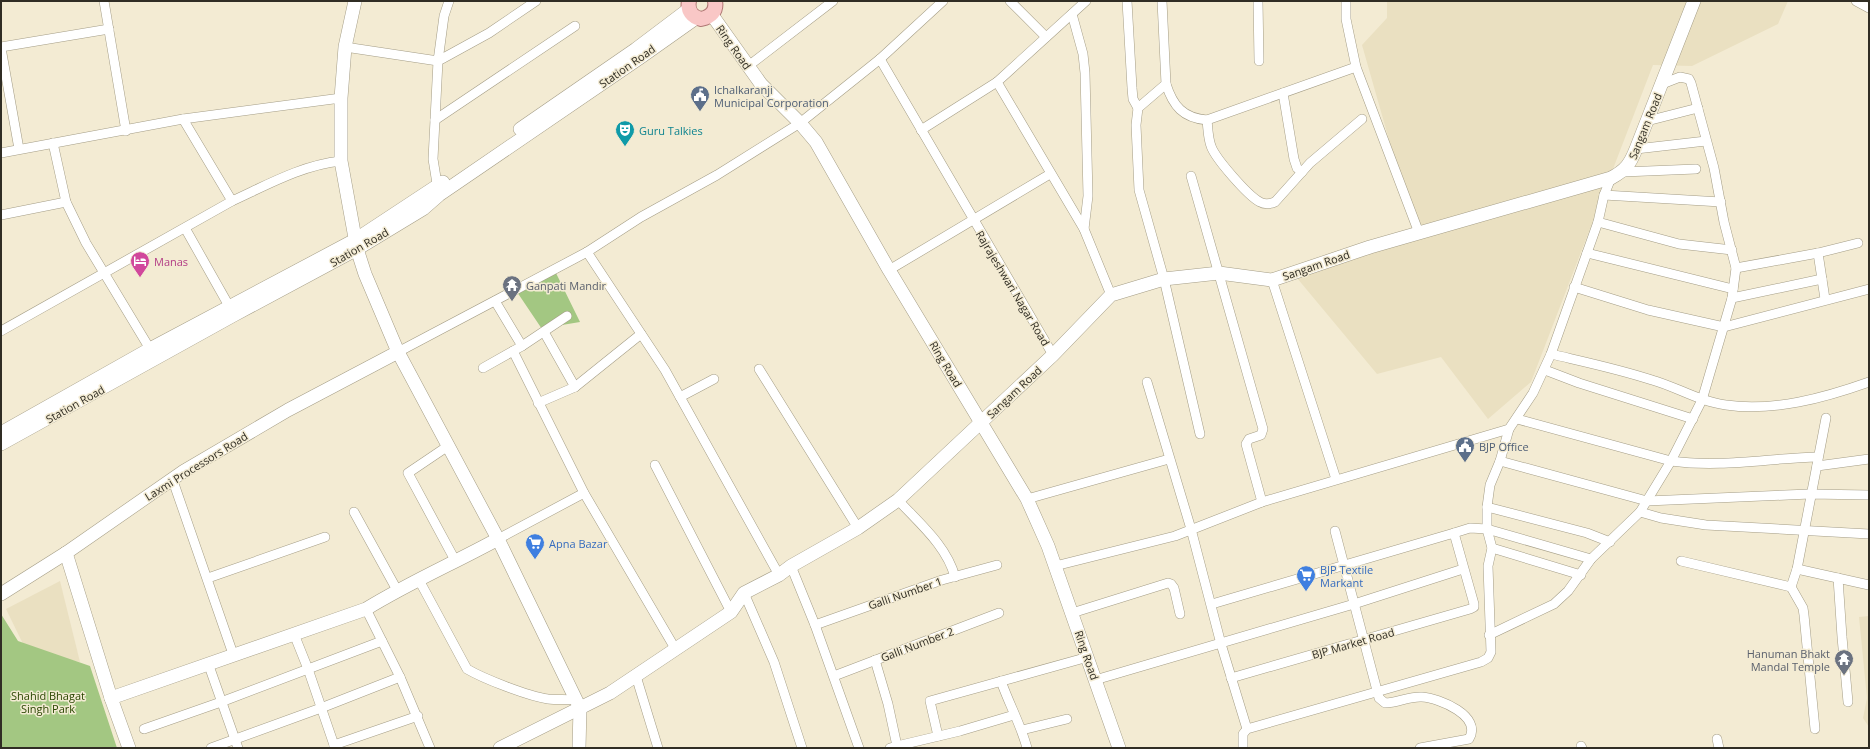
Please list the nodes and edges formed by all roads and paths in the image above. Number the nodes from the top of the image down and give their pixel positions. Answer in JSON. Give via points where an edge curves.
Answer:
{"nodes":[{"id":1,"x":104,"y":1,"type":"edge"},
{"id":2,"x":355,"y":1,"type":"edge"},
{"id":3,"x":449,"y":1,"type":"edge"},
{"id":4,"x":536,"y":1,"type":"edge"},
{"id":5,"x":833,"y":1,"type":"edge"},
{"id":6,"x":943,"y":1,"type":"edge"},
{"id":7,"x":1010,"y":1,"type":"edge"},
{"id":8,"x":1086,"y":1,"type":"edge"},
{"id":9,"x":1127,"y":1,"type":"edge"},
{"id":10,"x":1162,"y":1,"type":"edge"},
{"id":11,"x":1258,"y":1,"type":"edge"},
{"id":12,"x":1346,"y":1,"type":"edge"},
{"id":13,"x":1694,"y":1,"type":"edge"},
{"id":14,"x":1856,"y":1,"type":"edge"},
{"id":15,"x":716,"y":5,"type":"edge"},
{"id":16,"x":1869,"y":8,"type":"edge"},
{"id":17,"x":691,"y":9,"type":"edge"},
{"id":18,"x":1072,"y":14,"type":"junction"},
{"id":19,"x":575,"y":26,"type":"dead end"},
{"id":20,"x":109,"y":29,"type":"junction"},
{"id":21,"x":1046,"y":37,"type":"junction"},
{"id":22,"x":345,"y":47,"type":"junction"},
{"id":23,"x":1,"y":48,"type":"edge"},
{"id":24,"x":880,"y":59,"type":"junction"},
{"id":25,"x":438,"y":61,"type":"junction"},
{"id":26,"x":1259,"y":61,"type":"dead end"},
{"id":27,"x":747,"y":67,"type":"junction"},
{"id":28,"x":1356,"y":67,"type":"junction"},
{"id":29,"x":997,"y":82,"type":"junction"},
{"id":30,"x":1166,"y":84,"type":"junction"},
{"id":31,"x":1662,"y":84,"type":"junction"},
{"id":32,"x":1283,"y":93,"type":"junction"},
{"id":33,"x":341,"y":98,"type":"junction"},
{"id":34,"x":1138,"y":108,"type":"junction"},
{"id":35,"x":1698,"y":108,"type":"junction"},
{"id":36,"x":1362,"y":118,"type":"dead end"},
{"id":37,"x":183,"y":119,"type":"junction"},
{"id":38,"x":435,"y":120,"type":"junction"},
{"id":39,"x":1207,"y":120,"type":"junction"},
{"id":40,"x":1647,"y":121,"type":"junction"},
{"id":41,"x":800,"y":123,"type":"junction"},
{"id":42,"x":921,"y":130,"type":"junction"},
{"id":43,"x":126,"y":131,"type":"junction"},
{"id":44,"x":1706,"y":141,"type":"junction"},
{"id":45,"x":53,"y":143,"type":"junction"},
{"id":46,"x":18,"y":149,"type":"junction"},
{"id":47,"x":1636,"y":149,"type":"junction"},
{"id":48,"x":1,"y":153,"type":"edge"},
{"id":49,"x":341,"y":161,"type":"junction"},
{"id":50,"x":1696,"y":169,"type":"dead end"},
{"id":51,"x":1302,"y":172,"type":"junction"},
{"id":52,"x":1050,"y":174,"type":"junction"},
{"id":53,"x":1617,"y":175,"type":"junction"},
{"id":54,"x":1191,"y":176,"type":"dead end"},
{"id":55,"x":438,"y":190,"type":"junction"},
{"id":56,"x":1604,"y":195,"type":"junction"},
{"id":57,"x":232,"y":201,"type":"junction"},
{"id":58,"x":66,"y":202,"type":"junction"},
{"id":59,"x":1721,"y":202,"type":"junction"},
{"id":60,"x":1,"y":215,"type":"edge"},
{"id":61,"x":973,"y":221,"type":"junction"},
{"id":62,"x":1598,"y":222,"type":"junction"},
{"id":63,"x":185,"y":228,"type":"junction"},
{"id":64,"x":1084,"y":229,"type":"junction"},
{"id":65,"x":1419,"y":233,"type":"junction"},
{"id":66,"x":1858,"y":243,"type":"dead end"},
{"id":67,"x":356,"y":244,"type":"junction"},
{"id":68,"x":1732,"y":250,"type":"junction"},
{"id":69,"x":587,"y":252,"type":"junction"},
{"id":70,"x":1587,"y":253,"type":"junction"},
{"id":71,"x":1818,"y":253,"type":"junction"},
{"id":72,"x":1736,"y":268,"type":"junction"},
{"id":73,"x":889,"y":270,"type":"junction"},
{"id":74,"x":104,"y":273,"type":"junction"},
{"id":75,"x":1219,"y":273,"type":"junction"},
{"id":76,"x":1164,"y":279,"type":"junction"},
{"id":77,"x":1822,"y":279,"type":"junction"},
{"id":78,"x":1272,"y":280,"type":"junction"},
{"id":79,"x":1574,"y":287,"type":"junction"},
{"id":80,"x":1869,"y":289,"type":"edge"},
{"id":81,"x":1732,"y":294,"type":"junction"},
{"id":82,"x":1111,"y":295,"type":"junction"},
{"id":83,"x":1825,"y":299,"type":"junction"},
{"id":84,"x":495,"y":301,"type":"junction"},
{"id":85,"x":229,"y":306,"type":"junction"},
{"id":86,"x":567,"y":316,"type":"dead end"},
{"id":87,"x":1724,"y":327,"type":"junction"},
{"id":88,"x":1,"y":331,"type":"edge"},
{"id":89,"x":544,"y":332,"type":"junction"},
{"id":90,"x":641,"y":334,"type":"junction"},
{"id":91,"x":522,"y":346,"type":"junction"},
{"id":92,"x":150,"y":349,"type":"junction"},
{"id":93,"x":513,"y":351,"type":"junction"},
{"id":94,"x":398,"y":352,"type":"junction"},
{"id":95,"x":1551,"y":354,"type":"junction"},
{"id":96,"x":1053,"y":355,"type":"junction"},
{"id":97,"x":483,"y":368,"type":"dead end"},
{"id":98,"x":759,"y":369,"type":"dead end"},
{"id":99,"x":1545,"y":370,"type":"junction"},
{"id":100,"x":714,"y":379,"type":"dead end"},
{"id":101,"x":1147,"y":382,"type":"dead end"},
{"id":102,"x":1869,"y":382,"type":"edge"},
{"id":103,"x":575,"y":387,"type":"junction"},
{"id":104,"x":680,"y":397,"type":"junction"},
{"id":105,"x":1702,"y":400,"type":"junction"},
{"id":106,"x":538,"y":403,"type":"junction"},
{"id":107,"x":1826,"y":418,"type":"dead end"},
{"id":108,"x":1516,"y":419,"type":"junction"},
{"id":109,"x":1693,"y":419,"type":"junction"},
{"id":110,"x":982,"y":423,"type":"junction"},
{"id":111,"x":1509,"y":429,"type":"junction"},
{"id":112,"x":1,"y":433,"type":"edge"},
{"id":113,"x":1200,"y":434,"type":"dead end"},
{"id":114,"x":1,"y":444,"type":"edge"},
{"id":115,"x":448,"y":446,"type":"junction"},
{"id":116,"x":1169,"y":458,"type":"junction"},
{"id":117,"x":1869,"y":459,"type":"edge"},
{"id":118,"x":1500,"y":461,"type":"junction"},
{"id":119,"x":1671,"y":461,"type":"junction"},
{"id":120,"x":1817,"y":461,"type":"junction"},
{"id":121,"x":655,"y":465,"type":"dead end"},
{"id":122,"x":172,"y":478,"type":"junction"},
{"id":123,"x":1336,"y":479,"type":"junction"},
{"id":124,"x":584,"y":493,"type":"junction"},
{"id":125,"x":1810,"y":494,"type":"junction"},
{"id":126,"x":1869,"y":496,"type":"edge"},
{"id":127,"x":1027,"y":499,"type":"junction"},
{"id":128,"x":898,"y":500,"type":"junction"},
{"id":129,"x":1647,"y":501,"type":"junction"},
{"id":130,"x":1262,"y":502,"type":"junction"},
{"id":131,"x":1487,"y":507,"type":"junction"},
{"id":132,"x":354,"y":512,"type":"dead end"},
{"id":133,"x":1640,"y":512,"type":"junction"},
{"id":134,"x":858,"y":528,"type":"junction"},
{"id":135,"x":1191,"y":529,"type":"junction"},
{"id":136,"x":1487,"y":529,"type":"junction"},
{"id":137,"x":1804,"y":529,"type":"junction"},
{"id":138,"x":1335,"y":531,"type":"dead end"},
{"id":139,"x":1454,"y":533,"type":"junction"},
{"id":140,"x":1869,"y":534,"type":"edge"},
{"id":141,"x":325,"y":537,"type":"dead end"},
{"id":142,"x":498,"y":539,"type":"junction"},
{"id":143,"x":1610,"y":542,"type":"junction"},
{"id":144,"x":1492,"y":548,"type":"junction"},
{"id":145,"x":66,"y":553,"type":"junction"},
{"id":146,"x":1591,"y":560,"type":"junction"},
{"id":147,"x":1681,"y":561,"type":"dead end"},
{"id":148,"x":456,"y":562,"type":"junction"},
{"id":149,"x":997,"y":565,"type":"dead end"},
{"id":150,"x":791,"y":566,"type":"junction"},
{"id":151,"x":1055,"y":566,"type":"junction"},
{"id":152,"x":1344,"y":566,"type":"junction"},
{"id":153,"x":1463,"y":569,"type":"junction"},
{"id":154,"x":1797,"y":569,"type":"junction"},
{"id":155,"x":778,"y":575,"type":"junction"},
{"id":156,"x":1581,"y":575,"type":"junction"},
{"id":157,"x":955,"y":577,"type":"junction"},
{"id":158,"x":208,"y":578,"type":"junction"},
{"id":159,"x":1838,"y":578,"type":"junction"},
{"id":160,"x":419,"y":580,"type":"junction"},
{"id":161,"x":1869,"y":585,"type":"edge"},
{"id":162,"x":1791,"y":587,"type":"junction"},
{"id":163,"x":397,"y":590,"type":"junction"},
{"id":164,"x":744,"y":593,"type":"junction"},
{"id":165,"x":1,"y":594,"type":"edge"},
{"id":166,"x":1212,"y":604,"type":"junction"},
{"id":167,"x":1354,"y":604,"type":"junction"},
{"id":168,"x":366,"y":609,"type":"junction"},
{"id":169,"x":731,"y":612,"type":"junction"},
{"id":170,"x":1072,"y":612,"type":"junction"},
{"id":171,"x":999,"y":613,"type":"dead end"},
{"id":172,"x":1180,"y":614,"type":"dead end"},
{"id":173,"x":815,"y":625,"type":"junction"},
{"id":174,"x":294,"y":634,"type":"junction"},
{"id":175,"x":1490,"y":635,"type":"junction"},
{"id":176,"x":1364,"y":639,"type":"junction"},
{"id":177,"x":382,"y":641,"type":"junction"},
{"id":178,"x":1221,"y":644,"type":"junction"},
{"id":179,"x":676,"y":650,"type":"junction"},
{"id":180,"x":233,"y":654,"type":"junction"},
{"id":181,"x":1088,"y":657,"type":"junction"},
{"id":182,"x":875,"y":660,"type":"junction"},
{"id":183,"x":208,"y":663,"type":"junction"},
{"id":184,"x":308,"y":669,"type":"junction"},
{"id":185,"x":636,"y":676,"type":"junction"},
{"id":186,"x":834,"y":676,"type":"junction"},
{"id":187,"x":400,"y":677,"type":"junction"},
{"id":188,"x":1231,"y":678,"type":"junction"},
{"id":189,"x":1095,"y":680,"type":"junction"},
{"id":190,"x":1001,"y":681,"type":"junction"},
{"id":191,"x":1378,"y":692,"type":"junction"},
{"id":192,"x":111,"y":698,"type":"junction"},
{"id":193,"x":221,"y":702,"type":"junction"},
{"id":194,"x":1848,"y":702,"type":"dead end"},
{"id":195,"x":578,"y":704,"type":"junction"},
{"id":196,"x":321,"y":708,"type":"junction"},
{"id":197,"x":1014,"y":715,"type":"junction"},
{"id":198,"x":418,"y":716,"type":"junction"},
{"id":199,"x":1067,"y":719,"type":"dead end"},
{"id":200,"x":144,"y":729,"type":"dead end"},
{"id":201,"x":1246,"y":729,"type":"junction"},
{"id":202,"x":1815,"y":729,"type":"dead end"},
{"id":203,"x":1022,"y":730,"type":"junction"},
{"id":204,"x":938,"y":736,"type":"junction"},
{"id":205,"x":236,"y":744,"type":"edge"},
{"id":206,"x":334,"y":747,"type":"edge"},
{"id":207,"x":893,"y":747,"type":"edge"},
{"id":208,"x":129,"y":748,"type":"edge"},
{"id":209,"x":211,"y":748,"type":"edge"},
{"id":210,"x":430,"y":748,"type":"edge"},
{"id":211,"x":500,"y":748,"type":"edge"},
{"id":212,"x":580,"y":748,"type":"edge"},
{"id":213,"x":658,"y":748,"type":"edge"},
{"id":214,"x":802,"y":748,"type":"edge"},
{"id":215,"x":859,"y":748,"type":"edge"},
{"id":216,"x":1027,"y":748,"type":"edge"},
{"id":217,"x":1119,"y":748,"type":"edge"},
{"id":218,"x":1243,"y":748,"type":"edge"},
{"id":219,"x":1420,"y":748,"type":"edge"}],
"edges":[{"from":1,"to":20,"type":"street"},
{"from":2,"to":22,"type":"street"},
{"from":3,"to":25,"type":"street","via":[[444,16]]},
{"from":4,"to":25,"type":"street","via":[[489,33]]},
{"from":5,"to":27,"type":"street"},
{"from":6,"to":24,"type":"street"},
{"from":7,"to":21,"type":"street"},
{"from":8,"to":18,"type":"street"},
{"from":9,"to":34,"type":"street","via":[[1133,99]]},
{"from":10,"to":30,"type":"street"},
{"from":11,"to":26,"type":"street"},
{"from":12,"to":28,"type":"street","via":[[1346,19]]},
{"from":13,"to":31,"type":"street","name":"Sangam Road"},
{"from":14,"to":16,"type":"street"},
{"from":15,"to":17,"type":"main road","via":[[707,18]]},
{"from":15,"to":27,"type":"street","name":"Ring Road"},
{"from":17,"to":55,"type":"street","name":"Station Road","via":[[641,57]]},
{"from":18,"to":21,"type":"street"},
{"from":18,"to":64,"type":"street","via":[[1083,54],[1085,73],[1088,196]]},
{"from":19,"to":38,"type":"street"},
{"from":20,"to":23,"type":"street"},
{"from":20,"to":43,"type":"street"},
{"from":21,"to":29,"type":"street"},
{"from":22,"to":25,"type":"street"},
{"from":22,"to":33,"type":"street"},
{"from":23,"to":46,"type":"street"},
{"from":24,"to":41,"type":"street"},
{"from":24,"to":42,"type":"street","name":"Rajrajeshwari Nagar Road"},
{"from":25,"to":38,"type":"street"},
{"from":27,"to":41,"type":"street","name":"Ring Road"},
{"from":28,"to":32,"type":"street"},
{"from":28,"to":65,"type":"street"},
{"from":29,"to":42,"type":"street"},
{"from":29,"to":52,"type":"street"},
{"from":30,"to":34,"type":"street"},
{"from":30,"to":39,"type":"street","via":[[1171,100],[1184,113],[1197,120]]},
{"from":31,"to":35,"type":"street","via":[[1680,77],[1689,79]]},
{"from":31,"to":40,"type":"street","name":"Sangam Road"},
{"from":32,"to":39,"type":"street"},
{"from":32,"to":51,"type":"street","via":[[1294,158],[1297,168]]},
{"from":33,"to":37,"type":"street"},
{"from":33,"to":49,"type":"street"},
{"from":34,"to":76,"type":"street","via":[[1136,125],[1139,190]]},
{"from":35,"to":40,"type":"street"},
{"from":35,"to":44,"type":"street"},
{"from":36,"to":51,"type":"street"},
{"from":37,"to":43,"type":"street"},
{"from":37,"to":57,"type":"street"},
{"from":38,"to":55,"type":"street","via":[[433,159]]},
{"from":39,"to":51,"type":"street","via":[[1215,155],[1260,202],[1275,202]]},
{"from":40,"to":47,"type":"street","name":"Sangam Road"},
{"from":41,"to":69,"type":"street"},
{"from":41,"to":73,"type":"street","name":"Ring Road","via":[[816,142]]},
{"from":42,"to":61,"type":"street","name":"Rajrajeshwari Nagar Road"},
{"from":43,"to":45,"type":"street"},
{"from":44,"to":47,"type":"street"},
{"from":44,"to":59,"type":"street"},
{"from":45,"to":46,"type":"street"},
{"from":45,"to":58,"type":"street"},
{"from":46,"to":48,"type":"street"},
{"from":47,"to":53,"type":"street","name":"Sangam Road","via":[[1631,161]]},
{"from":49,"to":57,"type":"street","via":[[292,173]]},
{"from":49,"to":67,"type":"street"},
{"from":50,"to":53,"type":"street"},
{"from":52,"to":61,"type":"street"},
{"from":52,"to":64,"type":"street"},
{"from":53,"to":56,"type":"street"},
{"from":53,"to":65,"type":"street","name":"Sangam Road"},
{"from":54,"to":75,"type":"street"},
{"from":55,"to":67,"type":"street","name":"Station Road"},
{"from":56,"to":59,"type":"street"},
{"from":56,"to":62,"type":"street"},
{"from":57,"to":63,"type":"street"},
{"from":58,"to":60,"type":"street"},
{"from":58,"to":74,"type":"street"},
{"from":59,"to":68,"type":"street"},
{"from":61,"to":73,"type":"street"},
{"from":61,"to":96,"type":"street","name":"Rajrajeshwari Nagar Road"},
{"from":62,"to":68,"type":"street","via":[[1678,244]]},
{"from":62,"to":70,"type":"street"},
{"from":63,"to":74,"type":"street"},
{"from":63,"to":85,"type":"street"},
{"from":64,"to":82,"type":"street"},
{"from":65,"to":78,"type":"street","name":"Sangam Road"},
{"from":66,"to":71,"type":"street"},
{"from":67,"to":85,"type":"street","name":"Station Road"},
{"from":67,"to":94,"type":"street","via":[[365,274]]},
{"from":67,"to":114,"type":"street","name":"Station Road","via":[[227,319]]},
{"from":68,"to":72,"type":"street"},
{"from":69,"to":84,"type":"street"},
{"from":69,"to":90,"type":"street"},
{"from":70,"to":79,"type":"street"},
{"from":70,"to":81,"type":"street"},
{"from":71,"to":72,"type":"street"},
{"from":71,"to":77,"type":"street"},
{"from":72,"to":81,"type":"street"},
{"from":73,"to":110,"type":"street","name":"Ring Road"},
{"from":74,"to":88,"type":"street"},
{"from":74,"to":92,"type":"street"},
{"from":75,"to":76,"type":"street","name":"Sangam Road"},
{"from":75,"to":78,"type":"street","name":"Sangam Road"},
{"from":75,"to":130,"type":"street","via":[[1263,429],[1261,435],[1249,439],[1246,444]]},
{"from":76,"to":82,"type":"street","name":"Sangam Road"},
{"from":76,"to":113,"type":"street"},
{"from":77,"to":81,"type":"street"},
{"from":77,"to":83,"type":"street"},
{"from":78,"to":123,"type":"street"},
{"from":79,"to":87,"type":"street","via":[[1648,310]]},
{"from":79,"to":95,"type":"street"},
{"from":80,"to":83,"type":"street"},
{"from":81,"to":87,"type":"street"},
{"from":82,"to":96,"type":"street","name":"Sangam Road"},
{"from":83,"to":87,"type":"street"},
{"from":84,"to":91,"type":"street"},
{"from":84,"to":94,"type":"street"},
{"from":85,"to":92,"type":"street","name":"Station Road"},
{"from":86,"to":89,"type":"street"},
{"from":87,"to":105,"type":"street"},
{"from":89,"to":91,"type":"street"},
{"from":89,"to":103,"type":"street"},
{"from":90,"to":103,"type":"street"},
{"from":90,"to":104,"type":"street"},
{"from":91,"to":93,"type":"street"},
{"from":92,"to":112,"type":"street","name":"Station Road"},
{"from":93,"to":97,"type":"street"},
{"from":93,"to":106,"type":"street"},
{"from":94,"to":115,"type":"street"},
{"from":94,"to":122,"type":"street","name":"Laxmi Processors Road","via":[[288,410]]},
{"from":95,"to":99,"type":"street"},
{"from":95,"to":105,"type":"street","via":[[1653,380]]},
{"from":96,"to":110,"type":"street","name":"Sangam Road"},
{"from":98,"to":134,"type":"street"},
{"from":99,"to":108,"type":"street"},
{"from":99,"to":109,"type":"street"},
{"from":100,"to":104,"type":"street"},
{"from":101,"to":116,"type":"street"},
{"from":102,"to":105,"type":"street","via":[[1813,398],[1772,405],[1726,405]]},
{"from":103,"to":106,"type":"street"},
{"from":104,"to":155,"type":"street"},
{"from":105,"to":109,"type":"street"},
{"from":106,"to":124,"type":"street"},
{"from":107,"to":120,"type":"street"},
{"from":108,"to":111,"type":"street"},
{"from":108,"to":119,"type":"street"},
{"from":109,"to":119,"type":"street"},
{"from":110,"to":127,"type":"street","name":"Ring Road"},
{"from":110,"to":128,"type":"street","name":"Sangam Road"},
{"from":111,"to":118,"type":"street"},
{"from":111,"to":123,"type":"street"},
{"from":115,"to":142,"type":"street"},
{"from":115,"to":148,"type":"street","via":[[408,473]]},
{"from":116,"to":127,"type":"street"},
{"from":116,"to":135,"type":"street"},
{"from":117,"to":120,"type":"street"},
{"from":118,"to":129,"type":"street"},
{"from":118,"to":131,"type":"street","via":[[1490,485]]},
{"from":119,"to":120,"type":"street","via":[[1690,464],[1734,464],[1788,458]]},
{"from":119,"to":129,"type":"street"},
{"from":120,"to":125,"type":"street"},
{"from":121,"to":169,"type":"street"},
{"from":122,"to":145,"type":"street","name":"Laxmi Processors Road"},
{"from":122,"to":158,"type":"street"},
{"from":123,"to":130,"type":"street"},
{"from":124,"to":142,"type":"street"},
{"from":124,"to":179,"type":"street"},
{"from":125,"to":126,"type":"street"},
{"from":125,"to":129,"type":"street"},
{"from":125,"to":137,"type":"street"},
{"from":127,"to":151,"type":"street","name":"Ring Road"},
{"from":128,"to":134,"type":"street","name":"Sangam Road"},
{"from":128,"to":157,"type":"street","via":[[944,551]]},
{"from":129,"to":133,"type":"street"},
{"from":130,"to":135,"type":"street"},
{"from":131,"to":136,"type":"street"},
{"from":131,"to":143,"type":"street","via":[[1587,533]]},
{"from":132,"to":163,"type":"street"},
{"from":133,"to":137,"type":"street","via":[[1692,523]]},
{"from":133,"to":143,"type":"street"},
{"from":134,"to":150,"type":"street","name":"Sangam Road"},
{"from":135,"to":151,"type":"street","via":[[1175,536]]},
{"from":135,"to":166,"type":"street"},
{"from":136,"to":139,"type":"street","via":[[1470,528]]},
{"from":136,"to":144,"type":"street"},
{"from":136,"to":146,"type":"street"},
{"from":137,"to":140,"type":"street"},
{"from":137,"to":154,"type":"street"},
{"from":138,"to":152,"type":"street"},
{"from":139,"to":152,"type":"street"},
{"from":139,"to":153,"type":"street"},
{"from":141,"to":158,"type":"street"},
{"from":142,"to":148,"type":"street"},
{"from":142,"to":195,"type":"street"},
{"from":143,"to":146,"type":"street"},
{"from":144,"to":156,"type":"street"},
{"from":144,"to":175,"type":"street","via":[[1488,566]]},
{"from":145,"to":165,"type":"street","name":"Laxmi Processors Road"},
{"from":145,"to":192,"type":"street"},
{"from":146,"to":156,"type":"street"},
{"from":147,"to":162,"type":"street"},
{"from":148,"to":160,"type":"street"},
{"from":149,"to":157,"type":"street","name":"Galli Number 1"},
{"from":150,"to":155,"type":"street","name":"Sangam Road"},
{"from":150,"to":173,"type":"street"},
{"from":151,"to":170,"type":"street","name":"Ring Road"},
{"from":152,"to":166,"type":"street"},
{"from":152,"to":167,"type":"street"},
{"from":153,"to":167,"type":"street"},
{"from":153,"to":176,"type":"street","name":"BJP Market Road","via":[[1474,607],[1470,610]]},
{"from":154,"to":159,"type":"street"},
{"from":154,"to":162,"type":"street"},
{"from":155,"to":164,"type":"street","name":"Sangam Road"},
{"from":156,"to":175,"type":"street","via":[[1554,604]]},
{"from":157,"to":173,"type":"street","name":"Galli Number 1"},
{"from":158,"to":180,"type":"street"},
{"from":159,"to":161,"type":"street"},
{"from":159,"to":194,"type":"street"},
{"from":160,"to":163,"type":"street"},
{"from":160,"to":195,"type":"street","via":[[467,669],[479,676],[533,695]]},
{"from":162,"to":202,"type":"street","via":[[1803,608]]},
{"from":163,"to":168,"type":"street"},
{"from":164,"to":169,"type":"street"},
{"from":164,"to":214,"type":"street","via":[[774,662]]},
{"from":166,"to":178,"type":"street"},
{"from":167,"to":176,"type":"street"},
{"from":167,"to":178,"type":"street"},
{"from":168,"to":174,"type":"street"},
{"from":168,"to":177,"type":"street"},
{"from":169,"to":179,"type":"street"},
{"from":170,"to":172,"type":"street","via":[[1168,583],[1174,588]]},
{"from":170,"to":181,"type":"street","name":"Ring Road"},
{"from":171,"to":182,"type":"street","name":"Galli Number 2"},
{"from":173,"to":186,"type":"street"},
{"from":174,"to":180,"type":"street"},
{"from":174,"to":184,"type":"street"},
{"from":175,"to":191,"type":"street","via":[[1491,652],[1488,658],[1481,662]]},
{"from":176,"to":188,"type":"street","name":"BJP Market Road"},
{"from":176,"to":191,"type":"street"},
{"from":177,"to":184,"type":"street"},
{"from":177,"to":187,"type":"street"},
{"from":178,"to":188,"type":"street"},
{"from":178,"to":189,"type":"street"},
{"from":179,"to":185,"type":"street"},
{"from":180,"to":183,"type":"street"},
{"from":181,"to":189,"type":"street","name":"Ring Road"},
{"from":181,"to":190,"type":"street"},
{"from":182,"to":186,"type":"street","name":"Galli Number 2"},
{"from":182,"to":207,"type":"street","via":[[888,704]]},
{"from":183,"to":192,"type":"street"},
{"from":183,"to":193,"type":"street"},
{"from":184,"to":193,"type":"street"},
{"from":184,"to":196,"type":"street"},
{"from":185,"to":195,"type":"street","via":[[610,693]]},
{"from":185,"to":213,"type":"street"},
{"from":186,"to":215,"type":"street"},
{"from":187,"to":196,"type":"street"},
{"from":187,"to":198,"type":"street"},
{"from":188,"to":201,"type":"street"},
{"from":189,"to":217,"type":"street","name":"Ring Road"},
{"from":190,"to":197,"type":"street"},
{"from":190,"to":204,"type":"street","via":[[930,701]]},
{"from":191,"to":201,"type":"street"},
{"from":191,"to":219,"type":"street","via":[[1381,702],[1385,703],[1414,697],[1439,701],[1466,716],[1470,722],[1469,739]]},
{"from":192,"to":208,"type":"street"},
{"from":193,"to":200,"type":"street"},
{"from":193,"to":205,"type":"street"},
{"from":195,"to":211,"type":"street"},
{"from":195,"to":212,"type":"street"},
{"from":196,"to":205,"type":"street"},
{"from":196,"to":206,"type":"street"},
{"from":197,"to":203,"type":"street"},
{"from":197,"to":204,"type":"street"},
{"from":198,"to":206,"type":"street"},
{"from":198,"to":210,"type":"street"},
{"from":199,"to":203,"type":"street"},
{"from":201,"to":218,"type":"street","via":[[1243,734]]},
{"from":203,"to":216,"type":"street"},
{"from":204,"to":207,"type":"street"},
{"from":205,"to":209,"type":"street"}]}
